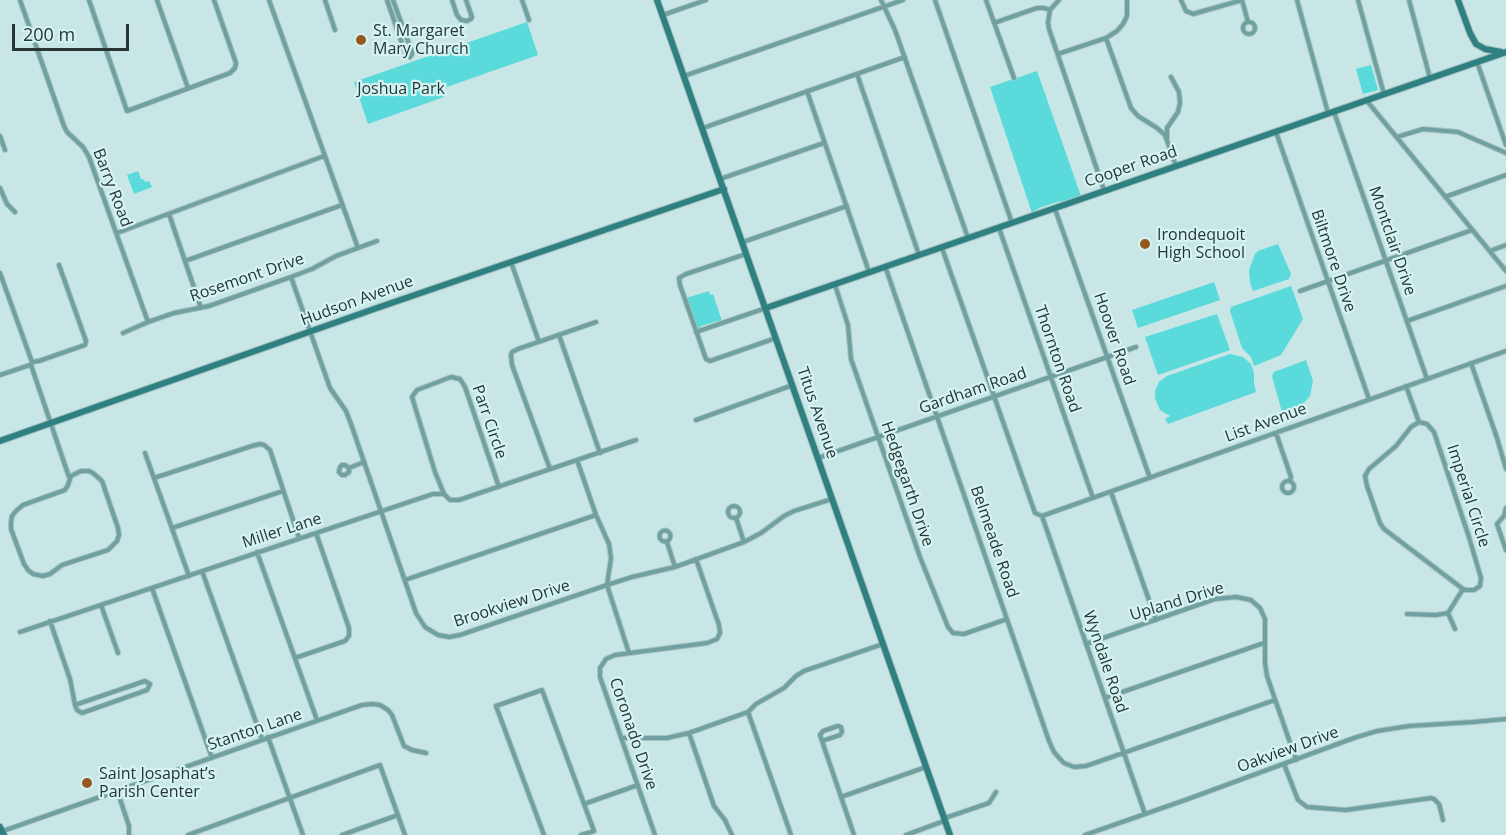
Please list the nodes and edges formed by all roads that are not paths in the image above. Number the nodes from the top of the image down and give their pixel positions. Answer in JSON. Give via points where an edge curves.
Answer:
{"nodes":[{"id":1,"x":20,"y":0,"type":"edge"},
{"id":2,"x":88,"y":0,"type":"edge"},
{"id":3,"x":157,"y":0,"type":"edge"},
{"id":4,"x":214,"y":0,"type":"edge"},
{"id":5,"x":269,"y":0,"type":"edge"},
{"id":6,"x":325,"y":0,"type":"edge"},
{"id":7,"x":387,"y":0,"type":"edge"},
{"id":8,"x":393,"y":0,"type":"edge"},
{"id":9,"x":452,"y":0,"type":"edge"},
{"id":10,"x":466,"y":0,"type":"edge"},
{"id":11,"x":522,"y":0,"type":"edge"},
{"id":12,"x":657,"y":0,"type":"edge"},
{"id":13,"x":705,"y":0,"type":"edge"},
{"id":14,"x":881,"y":0,"type":"edge"},
{"id":15,"x":903,"y":0,"type":"edge"},
{"id":16,"x":935,"y":0,"type":"edge"},
{"id":17,"x":986,"y":0,"type":"edge"},
{"id":18,"x":1059,"y":0,"type":"edge"},
{"id":19,"x":1127,"y":0,"type":"edge"},
{"id":20,"x":1181,"y":0,"type":"edge"},
{"id":21,"x":1242,"y":0,"type":"edge"},
{"id":22,"x":1297,"y":0,"type":"edge"},
{"id":23,"x":1358,"y":0,"type":"edge"},
{"id":24,"x":1409,"y":0,"type":"edge"},
{"id":25,"x":1458,"y":0,"type":"edge"},
{"id":26,"x":884,"y":6,"type":"junction"},
{"id":27,"x":1050,"y":10,"type":"junction"},
{"id":28,"x":663,"y":15,"type":"junction"},
{"id":29,"x":529,"y":20,"type":"dead end"},
{"id":30,"x":1248,"y":22,"type":"dead end"},
{"id":31,"x":994,"y":23,"type":"junction"},
{"id":32,"x":335,"y":30,"type":"dead end"},
{"id":33,"x":1106,"y":38,"type":"junction"},
{"id":34,"x":1505,"y":52,"type":"edge"},
{"id":35,"x":1058,"y":54,"type":"junction"},
{"id":36,"x":905,"y":57,"type":"junction"},
{"id":37,"x":1477,"y":62,"type":"junction"},
{"id":38,"x":857,"y":74,"type":"junction"},
{"id":39,"x":684,"y":76,"type":"junction"},
{"id":40,"x":1171,"y":77,"type":"dead end"},
{"id":41,"x":1014,"y":78,"type":"dead end"},
{"id":42,"x":1430,"y":78,"type":"junction"},
{"id":43,"x":188,"y":88,"type":"junction"},
{"id":44,"x":807,"y":91,"type":"junction"},
{"id":45,"x":1384,"y":94,"type":"junction"},
{"id":46,"x":1366,"y":100,"type":"junction"},
{"id":47,"x":1331,"y":112,"type":"junction"},
{"id":48,"x":702,"y":128,"type":"junction"},
{"id":49,"x":1275,"y":132,"type":"junction"},
{"id":50,"x":0,"y":136,"type":"edge"},
{"id":51,"x":1397,"y":137,"type":"junction"},
{"id":52,"x":1167,"y":140,"type":"junction"},
{"id":53,"x":825,"y":143,"type":"junction"},
{"id":54,"x":1506,"y":145,"type":"edge"},
{"id":55,"x":5,"y":150,"type":"dead end"},
{"id":56,"x":1506,"y":153,"type":"edge"},
{"id":57,"x":324,"y":156,"type":"junction"},
{"id":58,"x":1176,"y":166,"type":"junction"},
{"id":59,"x":1506,"y":175,"type":"edge"},
{"id":60,"x":720,"y":179,"type":"junction"},
{"id":61,"x":0,"y":188,"type":"edge"},
{"id":62,"x":724,"y":189,"type":"junction"},
{"id":63,"x":1104,"y":191,"type":"junction"},
{"id":64,"x":1445,"y":197,"type":"junction"},
{"id":65,"x":342,"y":205,"type":"junction"},
{"id":66,"x":847,"y":206,"type":"junction"},
{"id":67,"x":1054,"y":208,"type":"junction"},
{"id":68,"x":15,"y":212,"type":"dead end"},
{"id":69,"x":169,"y":214,"type":"junction"},
{"id":70,"x":1012,"y":222,"type":"junction"},
{"id":71,"x":999,"y":227,"type":"junction"},
{"id":72,"x":1473,"y":230,"type":"junction"},
{"id":73,"x":117,"y":233,"type":"junction"},
{"id":74,"x":968,"y":238,"type":"junction"},
{"id":75,"x":377,"y":241,"type":"dead end"},
{"id":76,"x":742,"y":242,"type":"junction"},
{"id":77,"x":1506,"y":245,"type":"edge"},
{"id":78,"x":942,"y":247,"type":"junction"},
{"id":79,"x":358,"y":248,"type":"junction"},
{"id":80,"x":1490,"y":251,"type":"junction"},
{"id":81,"x":747,"y":254,"type":"junction"},
{"id":82,"x":920,"y":255,"type":"junction"},
{"id":83,"x":185,"y":261,"type":"junction"},
{"id":84,"x":511,"y":261,"type":"junction"},
{"id":85,"x":1386,"y":261,"type":"junction"},
{"id":86,"x":59,"y":265,"type":"dead end"},
{"id":87,"x":885,"y":266,"type":"junction"},
{"id":88,"x":1506,"y":271,"type":"edge"},
{"id":89,"x":869,"y":272,"type":"junction"},
{"id":90,"x":0,"y":273,"type":"edge"},
{"id":91,"x":291,"y":277,"type":"junction"},
{"id":92,"x":1328,"y":281,"type":"junction"},
{"id":93,"x":834,"y":284,"type":"junction"},
{"id":94,"x":1506,"y":286,"type":"edge"},
{"id":95,"x":1300,"y":291,"type":"dead end"},
{"id":96,"x":201,"y":308,"type":"junction"},
{"id":97,"x":766,"y":308,"type":"junction"},
{"id":98,"x":1407,"y":321,"type":"junction"},
{"id":99,"x":148,"y":322,"type":"junction"},
{"id":100,"x":596,"y":322,"type":"dead end"},
{"id":101,"x":311,"y":332,"type":"junction"},
{"id":102,"x":696,"y":332,"type":"junction"},
{"id":103,"x":123,"y":333,"type":"dead end"},
{"id":104,"x":559,"y":335,"type":"junction"},
{"id":105,"x":776,"y":338,"type":"junction"},
{"id":106,"x":539,"y":342,"type":"junction"},
{"id":107,"x":1136,"y":347,"type":"dead end"},
{"id":108,"x":1506,"y":351,"type":"edge"},
{"id":109,"x":1107,"y":357,"type":"junction"},
{"id":110,"x":31,"y":363,"type":"junction"},
{"id":111,"x":1471,"y":363,"type":"junction"},
{"id":112,"x":0,"y":375,"type":"edge"},
{"id":113,"x":1050,"y":377,"type":"junction"},
{"id":114,"x":1427,"y":379,"type":"junction"},
{"id":115,"x":793,"y":385,"type":"junction"},
{"id":116,"x":1406,"y":386,"type":"junction"},
{"id":117,"x":994,"y":397,"type":"junction"},
{"id":118,"x":1368,"y":399,"type":"junction"},
{"id":119,"x":937,"y":416,"type":"junction"},
{"id":120,"x":696,"y":420,"type":"dead end"},
{"id":121,"x":1419,"y":422,"type":"junction"},
{"id":122,"x":51,"y":423,"type":"junction"},
{"id":123,"x":1276,"y":433,"type":"junction"},
{"id":124,"x":878,"y":437,"type":"junction"},
{"id":125,"x":636,"y":440,"type":"dead end"},
{"id":126,"x":0,"y":441,"type":"edge"},
{"id":127,"x":145,"y":453,"type":"dead end"},
{"id":128,"x":600,"y":453,"type":"junction"},
{"id":129,"x":818,"y":458,"type":"junction"},
{"id":130,"x":577,"y":460,"type":"junction"},
{"id":131,"x":364,"y":462,"type":"junction"},
{"id":132,"x":349,"y":468,"type":"dead end"},
{"id":133,"x":1506,"y":468,"type":"edge"},
{"id":134,"x":550,"y":469,"type":"junction"},
{"id":135,"x":70,"y":478,"type":"junction"},
{"id":136,"x":154,"y":478,"type":"junction"},
{"id":137,"x":1150,"y":478,"type":"junction"},
{"id":138,"x":1290,"y":481,"type":"dead end"},
{"id":139,"x":499,"y":486,"type":"junction"},
{"id":140,"x":283,"y":491,"type":"junction"},
{"id":141,"x":1111,"y":492,"type":"junction"},
{"id":142,"x":444,"y":494,"type":"junction"},
{"id":143,"x":1093,"y":498,"type":"junction"},
{"id":144,"x":832,"y":499,"type":"junction"},
{"id":145,"x":1506,"y":508,"type":"edge"},
{"id":146,"x":381,"y":511,"type":"junction"},
{"id":147,"x":596,"y":515,"type":"junction"},
{"id":148,"x":1042,"y":516,"type":"junction"},
{"id":149,"x":736,"y":518,"type":"dead end"},
{"id":150,"x":172,"y":528,"type":"junction"},
{"id":151,"x":316,"y":533,"type":"junction"},
{"id":152,"x":299,"y":538,"type":"junction"},
{"id":153,"x":667,"y":542,"type":"dead end"},
{"id":154,"x":744,"y":542,"type":"junction"},
{"id":155,"x":1506,"y":550,"type":"edge"},
{"id":156,"x":257,"y":552,"type":"junction"},
{"id":157,"x":696,"y":559,"type":"junction"},
{"id":158,"x":675,"y":567,"type":"junction"},
{"id":159,"x":202,"y":571,"type":"junction"},
{"id":160,"x":189,"y":576,"type":"junction"},
{"id":161,"x":405,"y":580,"type":"junction"},
{"id":162,"x":607,"y":585,"type":"junction"},
{"id":163,"x":152,"y":588,"type":"junction"},
{"id":164,"x":1463,"y":589,"type":"junction"},
{"id":165,"x":101,"y":605,"type":"junction"},
{"id":166,"x":1448,"y":613,"type":"junction"},
{"id":167,"x":1407,"y":614,"type":"dead end"},
{"id":168,"x":1007,"y":619,"type":"junction"},
{"id":169,"x":1156,"y":620,"type":"junction"},
{"id":170,"x":50,"y":621,"type":"junction"},
{"id":171,"x":1455,"y":629,"type":"dead end"},
{"id":172,"x":20,"y":632,"type":"dead end"},
{"id":173,"x":883,"y":644,"type":"junction"},
{"id":174,"x":1086,"y":644,"type":"junction"},
{"id":175,"x":1264,"y":644,"type":"junction"},
{"id":176,"x":628,"y":652,"type":"junction"},
{"id":177,"x":118,"y":653,"type":"dead end"},
{"id":178,"x":295,"y":658,"type":"junction"},
{"id":179,"x":1105,"y":698,"type":"junction"},
{"id":180,"x":1275,"y":700,"type":"junction"},
{"id":181,"x":75,"y":705,"type":"junction"},
{"id":182,"x":748,"y":712,"type":"junction"},
{"id":183,"x":1506,"y":719,"type":"edge"},
{"id":184,"x":317,"y":720,"type":"junction"},
{"id":185,"x":689,"y":733,"type":"junction"},
{"id":186,"x":267,"y":737,"type":"junction"},
{"id":187,"x":622,"y":738,"type":"junction"},
{"id":188,"x":262,"y":739,"type":"junction"},
{"id":189,"x":822,"y":741,"type":"junction"},
{"id":190,"x":1124,"y":752,"type":"junction"},
{"id":191,"x":426,"y":753,"type":"dead end"},
{"id":192,"x":212,"y":758,"type":"junction"},
{"id":193,"x":1296,"y":760,"type":"junction"},
{"id":194,"x":1284,"y":764,"type":"junction"},
{"id":195,"x":926,"y":767,"type":"junction"},
{"id":196,"x":638,"y":785,"type":"junction"},
{"id":197,"x":117,"y":790,"type":"junction"},
{"id":198,"x":996,"y":792,"type":"dead end"},
{"id":199,"x":841,"y":796,"type":"junction"},
{"id":200,"x":289,"y":798,"type":"junction"},
{"id":201,"x":584,"y":804,"type":"junction"},
{"id":202,"x":1145,"y":814,"type":"junction"},
{"id":203,"x":398,"y":815,"type":"junction"},
{"id":204,"x":944,"y":820,"type":"junction"},
{"id":205,"x":1443,"y":820,"type":"dead end"},
{"id":206,"x":1,"y":831,"type":"edge"},
{"id":207,"x":129,"y":835,"type":"edge"},
{"id":208,"x":188,"y":835,"type":"edge"},
{"id":209,"x":303,"y":835,"type":"edge"},
{"id":210,"x":342,"y":835,"type":"edge"},
{"id":211,"x":405,"y":835,"type":"edge"},
{"id":212,"x":544,"y":835,"type":"edge"},
{"id":213,"x":581,"y":835,"type":"edge"},
{"id":214,"x":655,"y":835,"type":"edge"},
{"id":215,"x":732,"y":835,"type":"edge"},
{"id":216,"x":791,"y":835,"type":"edge"},
{"id":217,"x":854,"y":835,"type":"edge"},
{"id":218,"x":906,"y":835,"type":"edge"},
{"id":219,"x":950,"y":835,"type":"edge"},
{"id":220,"x":1085,"y":835,"type":"edge"}],
"edges":[{"from":1,"to":73,"type":"street","name":"Barry Road","via":[[63,126],[87,153]]},
{"from":2,"to":43,"type":"street","via":[[127,111]]},
{"from":3,"to":43,"type":"street"},
{"from":4,"to":43,"type":"street","via":[[235,69]]},
{"from":5,"to":57,"type":"street"},
{"from":6,"to":32,"type":"street"},
{"from":7,"to":8,"type":"street","via":[[410,57],[412,52]]},
{"from":9,"to":10,"type":"street","via":[[457,15],[467,21],[472,17]]},
{"from":11,"to":29,"type":"street"},
{"from":12,"to":28,"type":"main road","name":"Titus Avenue"},
{"from":13,"to":28,"type":"street"},
{"from":14,"to":26,"type":"street"},
{"from":15,"to":26,"type":"street"},
{"from":16,"to":70,"type":"street"},
{"from":17,"to":31,"type":"street"},
{"from":18,"to":27,"type":"street"},
{"from":19,"to":33,"type":"street","via":[[1123,24]]},
{"from":20,"to":21,"type":"street","via":[[1186,11],[1193,14]]},
{"from":21,"to":30,"type":"street"},
{"from":22,"to":47,"type":"street","name":"Montclair Drive"},
{"from":23,"to":45,"type":"street"},
{"from":24,"to":42,"type":"street"},
{"from":25,"to":34,"type":"main road","via":[[1476,44]]},
{"from":26,"to":36,"type":"street"},
{"from":26,"to":39,"type":"street"},
{"from":27,"to":31,"type":"street","via":[[1037,8]]},
{"from":27,"to":35,"type":"street","via":[[1048,22]]},
{"from":28,"to":39,"type":"main road","name":"Titus Avenue"},
{"from":31,"to":41,"type":"street"},
{"from":33,"to":35,"type":"street"},
{"from":33,"to":52,"type":"street","via":[[1131,108]]},
{"from":34,"to":37,"type":"main road","name":"Cooper Road"},
{"from":35,"to":63,"type":"street"},
{"from":36,"to":38,"type":"street"},
{"from":36,"to":74,"type":"street"},
{"from":37,"to":42,"type":"main road","name":"Cooper Road"},
{"from":37,"to":54,"type":"street"},
{"from":38,"to":44,"type":"street"},
{"from":38,"to":82,"type":"street"},
{"from":39,"to":48,"type":"main road","name":"Titus Avenue"},
{"from":40,"to":52,"type":"street","via":[[1180,103],[1167,128]]},
{"from":42,"to":45,"type":"main road","name":"Cooper Road"},
{"from":44,"to":48,"type":"street"},
{"from":44,"to":53,"type":"street"},
{"from":45,"to":46,"type":"main road","name":"Cooper Road"},
{"from":46,"to":47,"type":"main road","name":"Cooper Road"},
{"from":46,"to":51,"type":"street"},
{"from":47,"to":49,"type":"main road","name":"Cooper Road"},
{"from":47,"to":85,"type":"street","name":"Montclair Drive"},
{"from":48,"to":60,"type":"main road","name":"Titus Avenue"},
{"from":49,"to":58,"type":"main road","name":"Cooper Road"},
{"from":49,"to":92,"type":"street","name":"Biltmore Drive"},
{"from":50,"to":55,"type":"street"},
{"from":51,"to":56,"type":"street","via":[[1424,129],[1458,132]]},
{"from":51,"to":64,"type":"street"},
{"from":52,"to":58,"type":"street"},
{"from":53,"to":60,"type":"street"},
{"from":53,"to":66,"type":"street"},
{"from":57,"to":65,"type":"street"},
{"from":57,"to":69,"type":"street"},
{"from":58,"to":63,"type":"main road","name":"Cooper Road"},
{"from":59,"to":64,"type":"street"},
{"from":60,"to":62,"type":"main road","name":"Titus Avenue"},
{"from":61,"to":68,"type":"street"},
{"from":62,"to":76,"type":"main road","name":"Titus Avenue"},
{"from":62,"to":84,"type":"main road","name":"Hudson Avenue"},
{"from":63,"to":67,"type":"main road","name":"Cooper Road"},
{"from":64,"to":72,"type":"street"},
{"from":65,"to":79,"type":"street"},
{"from":65,"to":83,"type":"street"},
{"from":66,"to":76,"type":"street"},
{"from":66,"to":89,"type":"street"},
{"from":67,"to":70,"type":"main road","name":"Cooper Road"},
{"from":67,"to":109,"type":"street","name":"Hoover Road"},
{"from":69,"to":73,"type":"street"},
{"from":69,"to":83,"type":"street"},
{"from":70,"to":71,"type":"main road","name":"Cooper Road"},
{"from":71,"to":74,"type":"main road","name":"Cooper Road"},
{"from":71,"to":113,"type":"street","name":"Thornton Road"},
{"from":72,"to":80,"type":"street"},
{"from":72,"to":85,"type":"street"},
{"from":73,"to":99,"type":"street","name":"Barry Road"},
{"from":74,"to":78,"type":"main road","name":"Cooper Road"},
{"from":75,"to":79,"type":"street","name":"Rosemont Drive"},
{"from":76,"to":81,"type":"main road","name":"Titus Avenue"},
{"from":77,"to":80,"type":"street"},
{"from":78,"to":82,"type":"main road","name":"Cooper Road"},
{"from":78,"to":117,"type":"street"},
{"from":79,"to":91,"type":"street","name":"Rosemont Drive"},
{"from":80,"to":88,"type":"street"},
{"from":81,"to":97,"type":"main road","name":"Titus Avenue"},
{"from":81,"to":102,"type":"street","via":[[679,278]]},
{"from":82,"to":87,"type":"main road","name":"Cooper Road"},
{"from":83,"to":96,"type":"street"},
{"from":84,"to":101,"type":"main road","name":"Hudson Avenue"},
{"from":84,"to":106,"type":"street"},
{"from":85,"to":92,"type":"street"},
{"from":85,"to":98,"type":"street","name":"Montclair Drive"},
{"from":86,"to":110,"type":"street","via":[[85,345]]},
{"from":87,"to":89,"type":"main road","name":"Cooper Road"},
{"from":87,"to":119,"type":"street","name":"Belmeade Road"},
{"from":89,"to":93,"type":"main road","name":"Cooper Road"},
{"from":90,"to":110,"type":"street"},
{"from":91,"to":96,"type":"street","name":"Rosemont Drive"},
{"from":91,"to":101,"type":"street","name":"Brookview Drive"},
{"from":92,"to":95,"type":"street"},
{"from":92,"to":118,"type":"street","name":"Biltmore Drive"},
{"from":93,"to":97,"type":"main road","name":"Cooper Road"},
{"from":93,"to":124,"type":"street","name":"Hedgegarth Drive","via":[[848,326],[851,359]]},
{"from":94,"to":98,"type":"street"},
{"from":96,"to":99,"type":"street","name":"Rosemont Drive"},
{"from":97,"to":102,"type":"street"},
{"from":97,"to":105,"type":"main road","name":"Titus Avenue"},
{"from":98,"to":114,"type":"street","name":"Montclair Drive"},
{"from":99,"to":103,"type":"street","name":"Rosemont Drive"},
{"from":100,"to":104,"type":"street"},
{"from":101,"to":122,"type":"main road","name":"Hudson Avenue"},
{"from":101,"to":131,"type":"street","name":"Brookview Drive","via":[[330,388],[348,415]]},
{"from":102,"to":105,"type":"street","via":[[708,361]]},
{"from":104,"to":106,"type":"street"},
{"from":104,"to":128,"type":"street"},
{"from":105,"to":115,"type":"main road","name":"Titus Avenue"},
{"from":106,"to":134,"type":"street","via":[[515,350],[511,356]]},
{"from":107,"to":109,"type":"street","name":"Gardham Road"},
{"from":108,"to":111,"type":"street","name":"List Avenue"},
{"from":109,"to":113,"type":"street","name":"Gardham Road"},
{"from":109,"to":137,"type":"street","name":"Hoover Road"},
{"from":110,"to":112,"type":"street"},
{"from":110,"to":122,"type":"street"},
{"from":111,"to":114,"type":"street","name":"List Avenue"},
{"from":111,"to":133,"type":"street"},
{"from":113,"to":117,"type":"street","name":"Gardham Road"},
{"from":113,"to":143,"type":"street","name":"Thornton Road"},
{"from":114,"to":116,"type":"street","name":"List Avenue"},
{"from":115,"to":120,"type":"street"},
{"from":115,"to":129,"type":"main road","name":"Titus Avenue"},
{"from":116,"to":118,"type":"street","name":"List Avenue"},
{"from":116,"to":121,"type":"street","name":"Imperial Circle"},
{"from":117,"to":119,"type":"street","name":"Gardham Road"},
{"from":117,"to":148,"type":"street","via":[[1035,513]]},
{"from":118,"to":123,"type":"street","name":"List Avenue"},
{"from":119,"to":124,"type":"street","name":"Gardham Road"},
{"from":119,"to":168,"type":"street","name":"Belmeade Road"},
{"from":121,"to":164,"type":"street","name":"Imperial Circle","via":[[1434,432],[1480,571],[1477,588]]},
{"from":121,"to":164,"type":"street","via":[[1368,469],[1366,482],[1384,529]]},
{"from":122,"to":126,"type":"main road","name":"Hudson Avenue"},
{"from":122,"to":135,"type":"street"},
{"from":123,"to":137,"type":"street","name":"List Avenue"},
{"from":123,"to":138,"type":"street"},
{"from":124,"to":129,"type":"street","name":"Gardham Road"},
{"from":124,"to":168,"type":"street","name":"Hedgegarth Drive","via":[[948,627],[953,633],[964,634]]},
{"from":125,"to":128,"type":"street","name":"Miller Lane"},
{"from":127,"to":136,"type":"street"},
{"from":128,"to":130,"type":"street","name":"Miller Lane"},
{"from":129,"to":144,"type":"main road","name":"Titus Avenue"},
{"from":130,"to":134,"type":"street","name":"Miller Lane"},
{"from":130,"to":147,"type":"street"},
{"from":131,"to":132,"type":"street"},
{"from":131,"to":146,"type":"street","name":"Brookview Drive"},
{"from":134,"to":139,"type":"street","name":"Miller Lane"},
{"from":135,"to":135,"type":"street","via":[[65,490],[23,506],[12,516],[10,525],[24,564],[33,574],[50,574],[108,549],[118,538],[100,478],[86,470]]},
{"from":136,"to":140,"type":"street","via":[[260,444],[270,450]]},
{"from":136,"to":150,"type":"street"},
{"from":137,"to":141,"type":"street","name":"List Avenue"},
{"from":139,"to":142,"type":"street","name":"Miller Lane","via":[[456,501]]},
{"from":139,"to":142,"type":"street","name":"Parr Circle","via":[[465,387],[454,377],[420,388],[412,398]]},
{"from":140,"to":150,"type":"street"},
{"from":140,"to":152,"type":"street"},
{"from":141,"to":143,"type":"street","name":"List Avenue"},
{"from":141,"to":169,"type":"street"},
{"from":142,"to":146,"type":"street","name":"Miller Lane"},
{"from":143,"to":148,"type":"street","name":"List Avenue"},
{"from":144,"to":154,"type":"street","name":"Brookview Drive","via":[[784,516]]},
{"from":144,"to":173,"type":"main road","name":"Titus Avenue"},
{"from":145,"to":155,"type":"street","via":[[1497,524]]},
{"from":146,"to":151,"type":"street","name":"Miller Lane"},
{"from":146,"to":161,"type":"street","name":"Brookview Drive"},
{"from":147,"to":161,"type":"street"},
{"from":147,"to":162,"type":"street","via":[[611,551]]},
{"from":148,"to":174,"type":"street","name":"Wyndale Road"},
{"from":149,"to":154,"type":"street"},
{"from":150,"to":160,"type":"street"},
{"from":151,"to":152,"type":"street","name":"Miller Lane"},
{"from":151,"to":178,"type":"street","via":[[350,635],[345,641]]},
{"from":152,"to":156,"type":"street","name":"Miller Lane"},
{"from":153,"to":158,"type":"street"},
{"from":154,"to":157,"type":"street","name":"Brookview Drive"},
{"from":156,"to":159,"type":"street","name":"Miller Lane"},
{"from":156,"to":178,"type":"street"},
{"from":157,"to":158,"type":"street","name":"Brookview Drive"},
{"from":157,"to":176,"type":"street","name":"Coronado Drive","via":[[719,625],[717,639]]},
{"from":158,"to":162,"type":"street","name":"Brookview Drive"},
{"from":159,"to":160,"type":"street","name":"Miller Lane"},
{"from":159,"to":188,"type":"street"},
{"from":160,"to":163,"type":"street","name":"Miller Lane"},
{"from":161,"to":162,"type":"street","name":"Brookview Drive","via":[[421,623],[443,637],[460,635]]},
{"from":162,"to":176,"type":"street"},
{"from":163,"to":165,"type":"street","name":"Miller Lane"},
{"from":163,"to":192,"type":"street"},
{"from":164,"to":166,"type":"street"},
{"from":165,"to":170,"type":"street","name":"Miller Lane"},
{"from":165,"to":177,"type":"street"},
{"from":166,"to":167,"type":"street"},
{"from":166,"to":171,"type":"street"},
{"from":168,"to":190,"type":"street","name":"Belmeade Road","via":[[1049,741],[1064,764],[1086,766]]},
{"from":169,"to":174,"type":"street","name":"Upland Drive"},
{"from":169,"to":175,"type":"street","name":"Upland Drive","via":[[1215,599],[1245,598],[1263,614]]},
{"from":170,"to":172,"type":"street","name":"Miller Lane"},
{"from":170,"to":181,"type":"street"},
{"from":173,"to":182,"type":"street","via":[[804,671]]},
{"from":173,"to":195,"type":"main road","name":"Titus Avenue"},
{"from":174,"to":179,"type":"street","name":"Wyndale Road"},
{"from":175,"to":179,"type":"street"},
{"from":175,"to":180,"type":"street","name":"Upland Drive","via":[[1266,670]]},
{"from":176,"to":187,"type":"street","name":"Coronado Drive","via":[[606,658],[600,672]]},
{"from":178,"to":184,"type":"street"},
{"from":179,"to":190,"type":"street","name":"Wyndale Road"},
{"from":180,"to":190,"type":"street"},
{"from":180,"to":193,"type":"street","name":"Upland Drive"},
{"from":181,"to":181,"type":"street","via":[[82,713],[147,690],[150,684],[145,681]]},
{"from":182,"to":185,"type":"street"},
{"from":182,"to":216,"type":"street"},
{"from":183,"to":193,"type":"street","name":"Oakview Drive","via":[[1388,729]]},
{"from":184,"to":186,"type":"street","name":"Stanton Lane"},
{"from":184,"to":191,"type":"street","name":"Stanton Lane","via":[[362,705],[380,705],[392,715],[405,746]]},
{"from":185,"to":187,"type":"street","via":[[667,738]]},
{"from":185,"to":215,"type":"street","via":[[714,806]]},
{"from":186,"to":188,"type":"street","name":"Stanton Lane"},
{"from":186,"to":200,"type":"street"},
{"from":187,"to":196,"type":"street","name":"Coronado Drive"},
{"from":188,"to":192,"type":"street","name":"Stanton Lane"},
{"from":189,"to":189,"type":"street","via":[[823,731],[842,727],[840,735]]},
{"from":189,"to":199,"type":"street"},
{"from":190,"to":202,"type":"street","name":"Wyndale Road"},
{"from":192,"to":197,"type":"street","name":"Stanton Lane"},
{"from":193,"to":194,"type":"street","name":"Oakview Drive"},
{"from":194,"to":202,"type":"street","name":"Oakview Drive"},
{"from":194,"to":205,"type":"street","via":[[1298,800],[1307,807],[1346,810],[1431,798],[1439,804]]},
{"from":195,"to":199,"type":"street"},
{"from":195,"to":204,"type":"main road","name":"Titus Avenue"},
{"from":196,"to":201,"type":"street"},
{"from":196,"to":214,"type":"street","name":"Coronado Drive"},
{"from":197,"to":206,"type":"street","name":"Stanton Lane"},
{"from":197,"to":207,"type":"street"},
{"from":198,"to":204,"type":"street","via":[[989,803]]},
{"from":199,"to":217,"type":"street"},
{"from":200,"to":203,"type":"street","via":[[380,765]]},
{"from":200,"to":208,"type":"street"},
{"from":200,"to":209,"type":"street"},
{"from":201,"to":212,"type":"street","via":[[542,690],[496,706]]},
{"from":201,"to":213,"type":"street","via":[[594,831]]},
{"from":202,"to":220,"type":"street","name":"Oakview Drive"},
{"from":203,"to":210,"type":"street"},
{"from":203,"to":211,"type":"street"},
{"from":204,"to":218,"type":"street"},
{"from":204,"to":219,"type":"main road","name":"Titus Avenue"}]}
